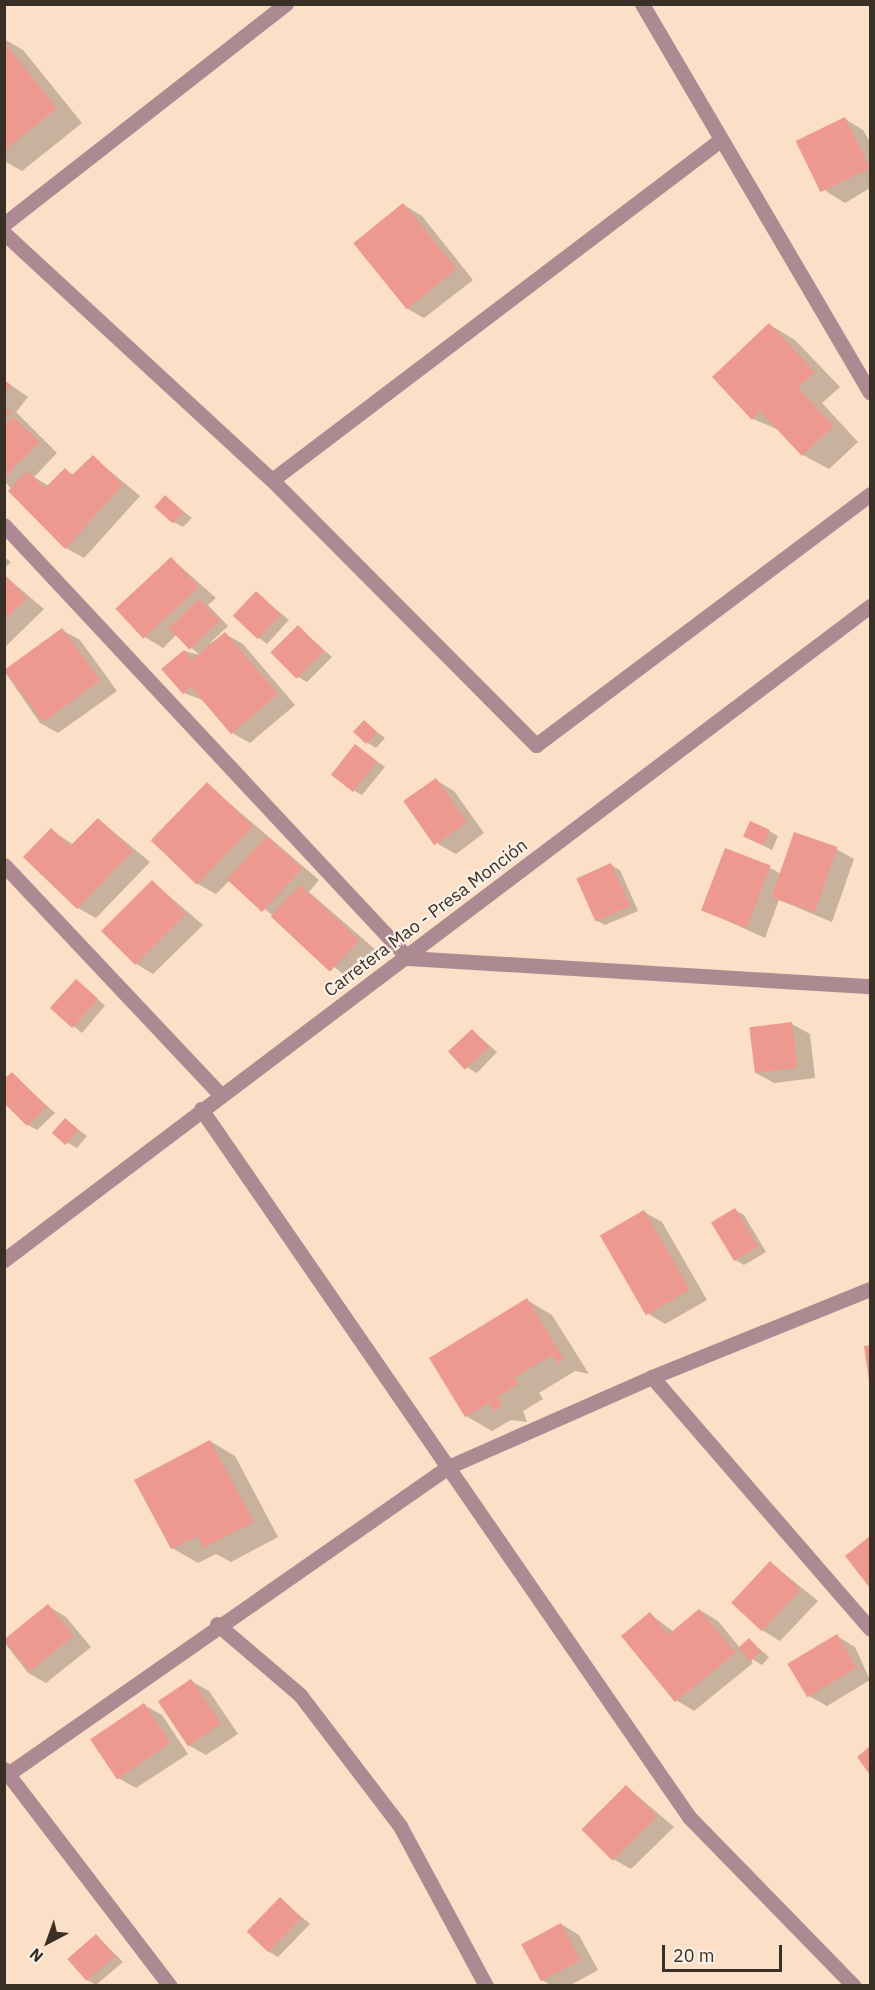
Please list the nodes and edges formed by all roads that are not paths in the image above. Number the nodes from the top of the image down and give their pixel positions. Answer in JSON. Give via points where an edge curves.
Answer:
{"nodes":[{"id":1,"x":286,"y":4,"type":"edge"},
{"id":2,"x":642,"y":4,"type":"edge"},
{"id":3,"x":719,"y":141,"type":"junction"},
{"id":4,"x":4,"y":224,"type":"edge"},
{"id":5,"x":4,"y":233,"type":"edge"},
{"id":6,"x":870,"y":393,"type":"edge"},
{"id":7,"x":272,"y":480,"type":"junction"},
{"id":8,"x":870,"y":494,"type":"edge"},
{"id":9,"x":4,"y":525,"type":"edge"},
{"id":10,"x":870,"y":606,"type":"edge"},
{"id":11,"x":4,"y":865,"type":"edge"},
{"id":12,"x":408,"y":958,"type":"junction"},
{"id":13,"x":870,"y":986,"type":"edge"},
{"id":14,"x":220,"y":1094,"type":"junction"},
{"id":15,"x":201,"y":1109,"type":"junction"},
{"id":16,"x":4,"y":1260,"type":"edge"},
{"id":17,"x":870,"y":1289,"type":"edge"},
{"id":18,"x":652,"y":1377,"type":"junction"},
{"id":19,"x":448,"y":1467,"type":"junction"},
{"id":20,"x":217,"y":1624,"type":"junction"},
{"id":21,"x":870,"y":1629,"type":"edge"},
{"id":22,"x":6,"y":1772,"type":"edge"},
{"id":23,"x":170,"y":1986,"type":"edge"},
{"id":24,"x":486,"y":1986,"type":"edge"},
{"id":25,"x":854,"y":1986,"type":"edge"}],
"edges":[{"from":1,"to":4,"type":"street"},
{"from":2,"to":3,"type":"street"},
{"from":3,"to":6,"type":"street"},
{"from":3,"to":7,"type":"street"},
{"from":5,"to":7,"type":"street"},
{"from":7,"to":8,"type":"street","via":[[536,745]]},
{"from":9,"to":12,"type":"street"},
{"from":10,"to":12,"type":"street","name":"Carretera Mao - Presa Monción"},
{"from":11,"to":14,"type":"street"},
{"from":12,"to":13,"type":"street"},
{"from":12,"to":14,"type":"street","name":"Carretera Mao - Presa Monción"},
{"from":14,"to":15,"type":"street","name":"Carretera Mao - Presa Monción"},
{"from":15,"to":16,"type":"street","name":"Carretera Mao - Presa Monción"},
{"from":15,"to":19,"type":"street"},
{"from":17,"to":18,"type":"street"},
{"from":18,"to":19,"type":"street"},
{"from":18,"to":21,"type":"street"},
{"from":19,"to":20,"type":"street"},
{"from":19,"to":25,"type":"street","via":[[689,1817]]},
{"from":20,"to":22,"type":"street"},
{"from":20,"to":24,"type":"street","via":[[300,1695],[400,1826]]},
{"from":22,"to":23,"type":"street"}]}
